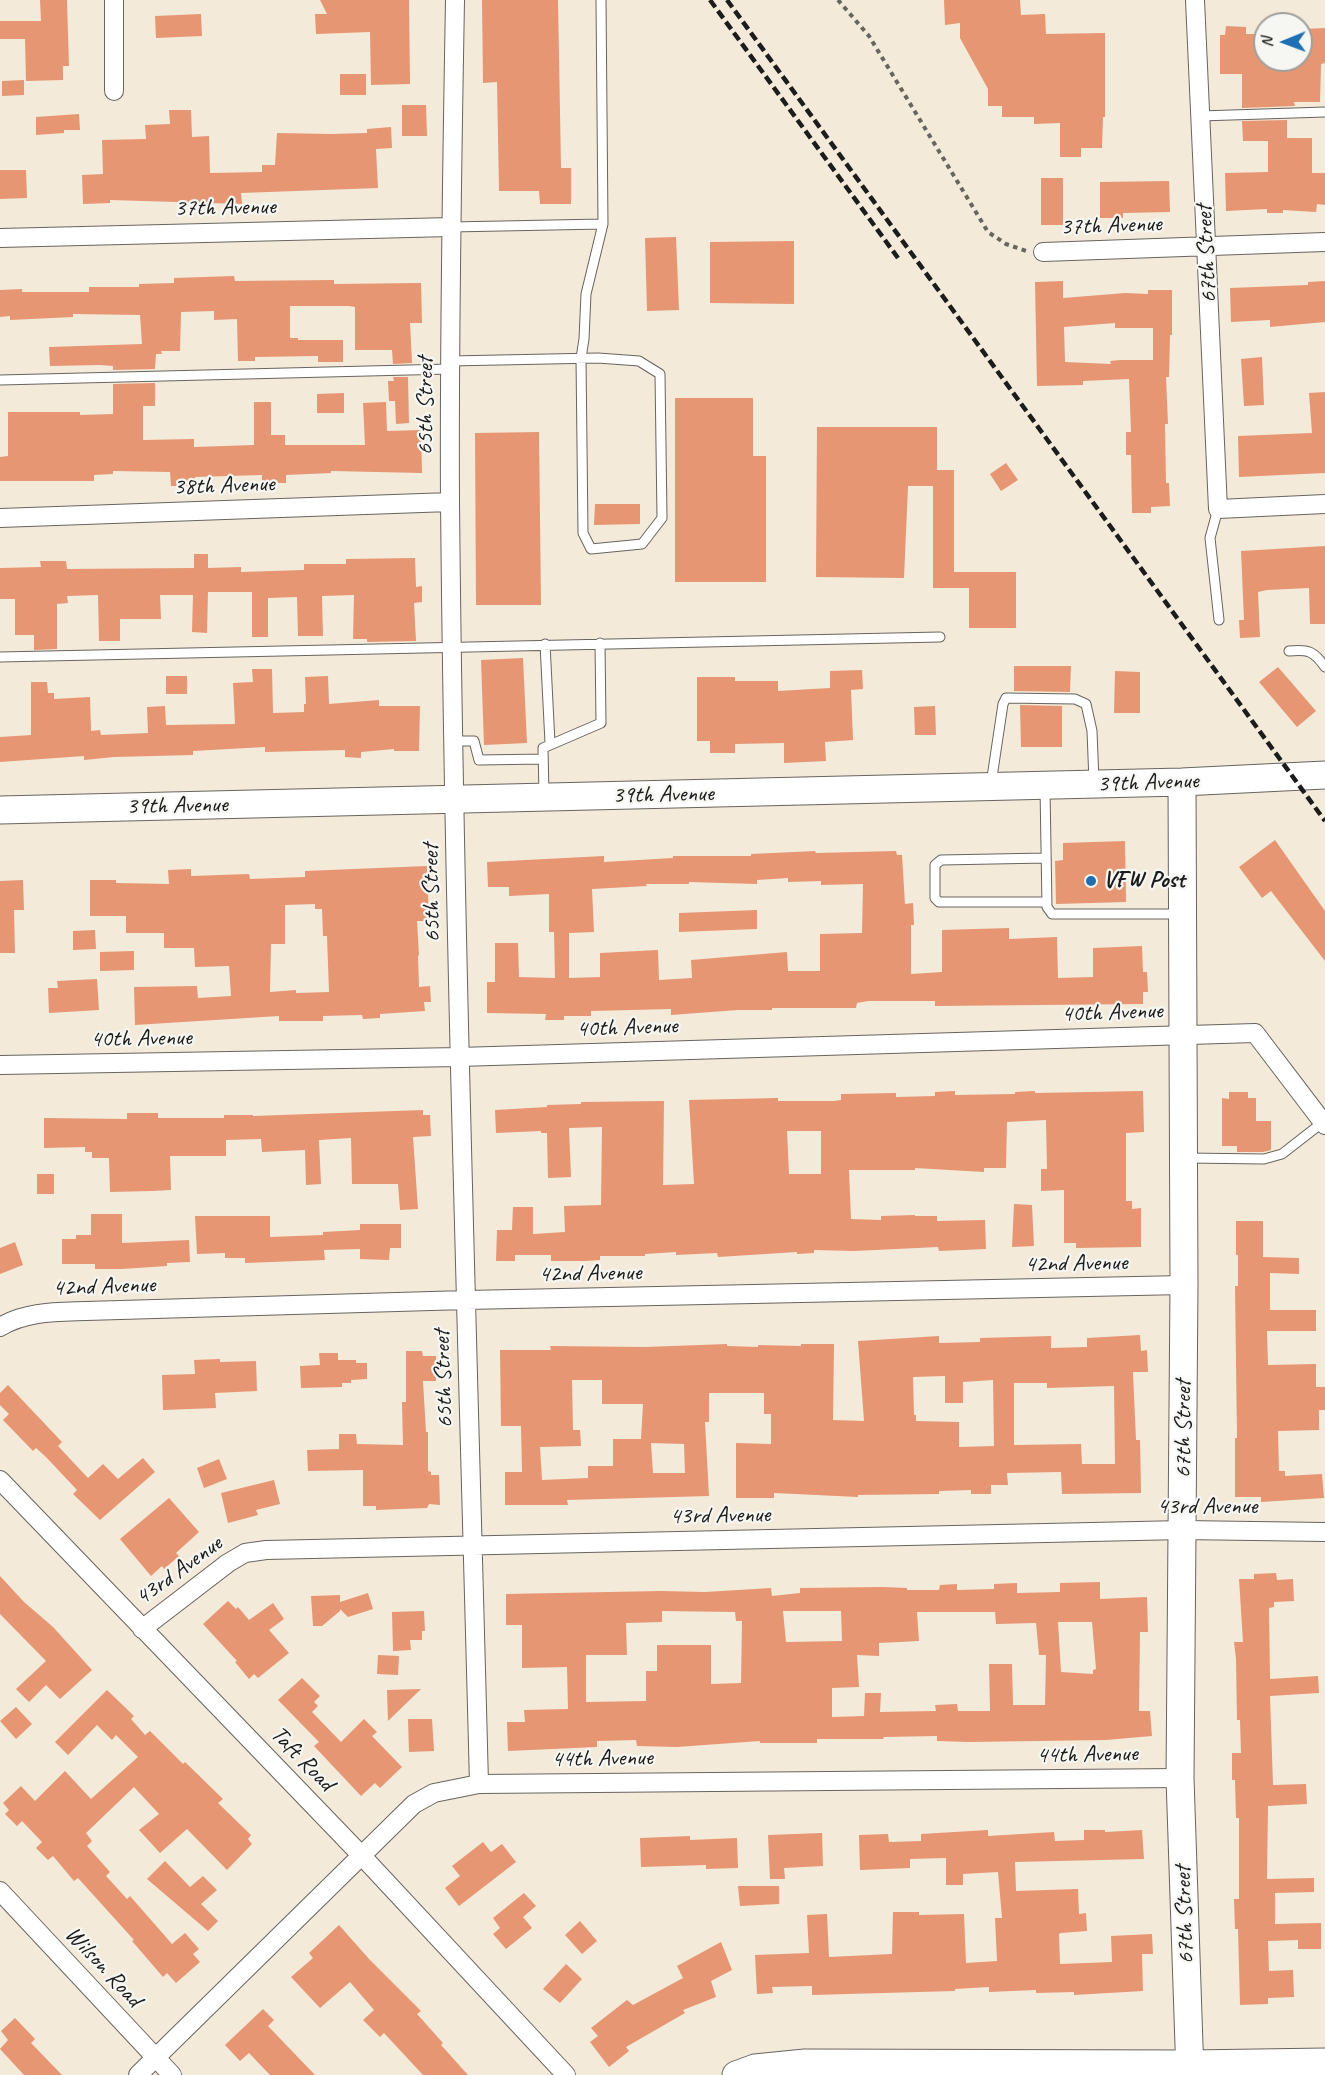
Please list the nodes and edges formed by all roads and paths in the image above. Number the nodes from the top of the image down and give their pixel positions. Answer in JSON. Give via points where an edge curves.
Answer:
{"nodes":[{"id":1,"x":114,"y":0,"type":"edge"},
{"id":2,"x":455,"y":0,"type":"edge"},
{"id":3,"x":601,"y":0,"type":"edge"},
{"id":4,"x":838,"y":0,"type":"edge"},
{"id":5,"x":1195,"y":0,"type":"edge"},
{"id":6,"x":114,"y":92,"type":"dead end"},
{"id":7,"x":1325,"y":112,"type":"edge"},
{"id":8,"x":1200,"y":116,"type":"junction"},
{"id":9,"x":603,"y":224,"type":"junction"},
{"id":10,"x":451,"y":227,"type":"junction"},
{"id":11,"x":0,"y":238,"type":"edge"},
{"id":12,"x":1325,"y":242,"type":"edge"},
{"id":13,"x":1206,"y":247,"type":"junction"},
{"id":14,"x":1043,"y":252,"type":"joint"},
{"id":15,"x":580,"y":358,"type":"junction"},
{"id":16,"x":450,"y":365,"type":"junction"},
{"id":17,"x":0,"y":380,"type":"edge"},
{"id":18,"x":450,"y":502,"type":"junction"},
{"id":19,"x":1325,"y":504,"type":"edge"},
{"id":20,"x":1218,"y":508,"type":"junction"},
{"id":21,"x":0,"y":518,"type":"edge"},
{"id":22,"x":1219,"y":620,"type":"dead end"},
{"id":23,"x":940,"y":637,"type":"dead end"},
{"id":24,"x":600,"y":643,"type":"junction"},
{"id":25,"x":545,"y":644,"type":"junction"},
{"id":26,"x":453,"y":646,"type":"junction"},
{"id":27,"x":1289,"y":651,"type":"dead end"},
{"id":28,"x":0,"y":657,"type":"edge"},
{"id":29,"x":1325,"y":667,"type":"edge"},
{"id":30,"x":454,"y":741,"type":"junction"},
{"id":31,"x":550,"y":743,"type":"junction"},
{"id":32,"x":543,"y":759,"type":"junction"},
{"id":33,"x":1325,"y":775,"type":"edge"},
{"id":34,"x":1182,"y":782,"type":"junction"},
{"id":35,"x":1094,"y":784,"type":"junction"},
{"id":36,"x":1045,"y":786,"type":"junction"},
{"id":37,"x":991,"y":787,"type":"junction"},
{"id":38,"x":544,"y":797,"type":"junction"},
{"id":39,"x":455,"y":799,"type":"junction"},
{"id":40,"x":0,"y":810,"type":"edge"},
{"id":41,"x":1046,"y":858,"type":"junction"},
{"id":42,"x":1047,"y":902,"type":"junction"},
{"id":43,"x":1183,"y":914,"type":"junction"},
{"id":44,"x":1184,"y":1034,"type":"junction"},
{"id":45,"x":459,"y":1057,"type":"junction"},
{"id":46,"x":0,"y":1065,"type":"edge"},
{"id":47,"x":1324,"y":1123,"type":"edge"},
{"id":48,"x":1184,"y":1158,"type":"junction"},
{"id":49,"x":1184,"y":1285,"type":"junction"},
{"id":50,"x":466,"y":1300,"type":"junction"},
{"id":51,"x":0,"y":1327,"type":"edge"},
{"id":52,"x":0,"y":1480,"type":"edge"},
{"id":53,"x":1183,"y":1530,"type":"junction"},
{"id":54,"x":1325,"y":1532,"type":"edge"},
{"id":55,"x":473,"y":1545,"type":"junction"},
{"id":56,"x":142,"y":1629,"type":"junction"},
{"id":57,"x":1180,"y":1778,"type":"junction"},
{"id":58,"x":479,"y":1784,"type":"junction"},
{"id":59,"x":362,"y":1856,"type":"junction"},
{"id":60,"x":0,"y":1891,"type":"edge"},
{"id":61,"x":156,"y":2059,"type":"junction"},
{"id":62,"x":1325,"y":2062,"type":"edge"},
{"id":63,"x":1190,"y":2069,"type":"edge"},
{"id":64,"x":138,"y":2075,"type":"edge"},
{"id":65,"x":172,"y":2075,"type":"edge"},
{"id":66,"x":566,"y":2075,"type":"edge"},
{"id":67,"x":736,"y":2075,"type":"edge"}],
"edges":[{"from":1,"to":6,"type":"street"},
{"from":2,"to":10,"type":"street","name":"65th Street"},
{"from":3,"to":9,"type":"lane"},
{"from":4,"to":14,"type":"path","via":[[869,36],[988,232],[1020,250]]},
{"from":5,"to":8,"type":"street","name":"67th Street"},
{"from":7,"to":8,"type":"lane"},
{"from":8,"to":13,"type":"street","name":"67th Street"},
{"from":9,"to":10,"type":"lane"},
{"from":9,"to":15,"type":"lane","via":[[586,294]]},
{"from":10,"to":11,"type":"street","name":"37th Avenue"},
{"from":10,"to":16,"type":"street","name":"65th Street"},
{"from":12,"to":13,"type":"street","name":"37th Avenue"},
{"from":13,"to":14,"type":"street","name":"37th Avenue"},
{"from":13,"to":20,"type":"street","name":"67th Street"},
{"from":15,"to":15,"type":"lane","via":[[639,361],[660,374],[662,518],[642,543],[591,549],[583,532]]},
{"from":15,"to":16,"type":"lane"},
{"from":16,"to":17,"type":"lane"},
{"from":16,"to":18,"type":"street","name":"65th Street"},
{"from":18,"to":21,"type":"street","name":"38th Avenue"},
{"from":18,"to":26,"type":"street","name":"65th Street"},
{"from":19,"to":20,"type":"street"},
{"from":20,"to":22,"type":"lane","via":[[1210,538]]},
{"from":23,"to":24,"type":"lane"},
{"from":24,"to":25,"type":"lane"},
{"from":24,"to":31,"type":"lane","via":[[601,723]]},
{"from":25,"to":26,"type":"lane"},
{"from":25,"to":31,"type":"lane"},
{"from":26,"to":28,"type":"lane"},
{"from":26,"to":30,"type":"street","name":"65th Street"},
{"from":27,"to":29,"type":"lane","via":[[1317,655]]},
{"from":30,"to":32,"type":"lane","via":[[474,741],[479,760]]},
{"from":30,"to":39,"type":"street","name":"65th Street"},
{"from":31,"to":32,"type":"lane","via":[[543,748]]},
{"from":32,"to":38,"type":"lane"},
{"from":33,"to":34,"type":"street","name":"39th Avenue"},
{"from":34,"to":35,"type":"street","name":"39th Avenue"},
{"from":34,"to":43,"type":"street","name":"67th Street"},
{"from":35,"to":36,"type":"street","name":"39th Avenue"},
{"from":35,"to":37,"type":"lane","via":[[1092,731],[1086,704],[1075,699],[1006,698]]},
{"from":36,"to":37,"type":"street","name":"39th Avenue"},
{"from":36,"to":41,"type":"lane"},
{"from":37,"to":38,"type":"street","name":"39th Avenue"},
{"from":38,"to":39,"type":"street","name":"39th Avenue"},
{"from":39,"to":40,"type":"street","name":"39th Avenue"},
{"from":39,"to":45,"type":"street","name":"65th Street"},
{"from":41,"to":42,"type":"lane"},
{"from":41,"to":42,"type":"lane","via":[[941,860],[935,865],[935,898],[939,902]]},
{"from":42,"to":43,"type":"lane","via":[[1052,914]]},
{"from":43,"to":44,"type":"street","name":"67th Street"},
{"from":44,"to":45,"type":"street","name":"40th Avenue"},
{"from":44,"to":47,"type":"street","name":"40th Avenue","via":[[1255,1033]]},
{"from":44,"to":48,"type":"street","name":"67th Street"},
{"from":45,"to":46,"type":"street","name":"40th Avenue"},
{"from":45,"to":50,"type":"street","name":"65th Street"},
{"from":47,"to":48,"type":"lane","via":[[1281,1154],[1264,1159]]},
{"from":48,"to":49,"type":"street","name":"67th Street"},
{"from":49,"to":50,"type":"street","name":"42nd Avenue"},
{"from":49,"to":53,"type":"street","name":"67th Street"},
{"from":50,"to":51,"type":"street","name":"42nd Avenue","via":[[44,1313],[21,1317]]},
{"from":50,"to":55,"type":"street","name":"65th Street"},
{"from":52,"to":56,"type":"street","name":"Taft Road"},
{"from":53,"to":54,"type":"street","name":"43rd Avenue"},
{"from":53,"to":55,"type":"street","name":"43rd Avenue"},
{"from":53,"to":57,"type":"street","name":"67th Street"},
{"from":55,"to":56,"type":"street","name":"43rd Avenue","via":[[245,1553]]},
{"from":55,"to":58,"type":"street","name":"65th Street"},
{"from":56,"to":59,"type":"street","name":"Taft Road"},
{"from":57,"to":58,"type":"street","name":"44th Avenue"},
{"from":57,"to":63,"type":"street","name":"67th Street"},
{"from":58,"to":59,"type":"street","name":"44th Avenue","via":[[434,1793],[414,1804]]},
{"from":59,"to":61,"type":"street","name":"44th Avenue"},
{"from":59,"to":66,"type":"street","name":"Taft Road"},
{"from":60,"to":61,"type":"street","name":"Wilson Road"},
{"from":61,"to":64,"type":"street","name":"44th Avenue"},
{"from":61,"to":65,"type":"street","name":"Wilson Road"},
{"from":62,"to":63,"type":"street"},
{"from":63,"to":67,"type":"street","via":[[805,2063],[755,2068]]}]}
